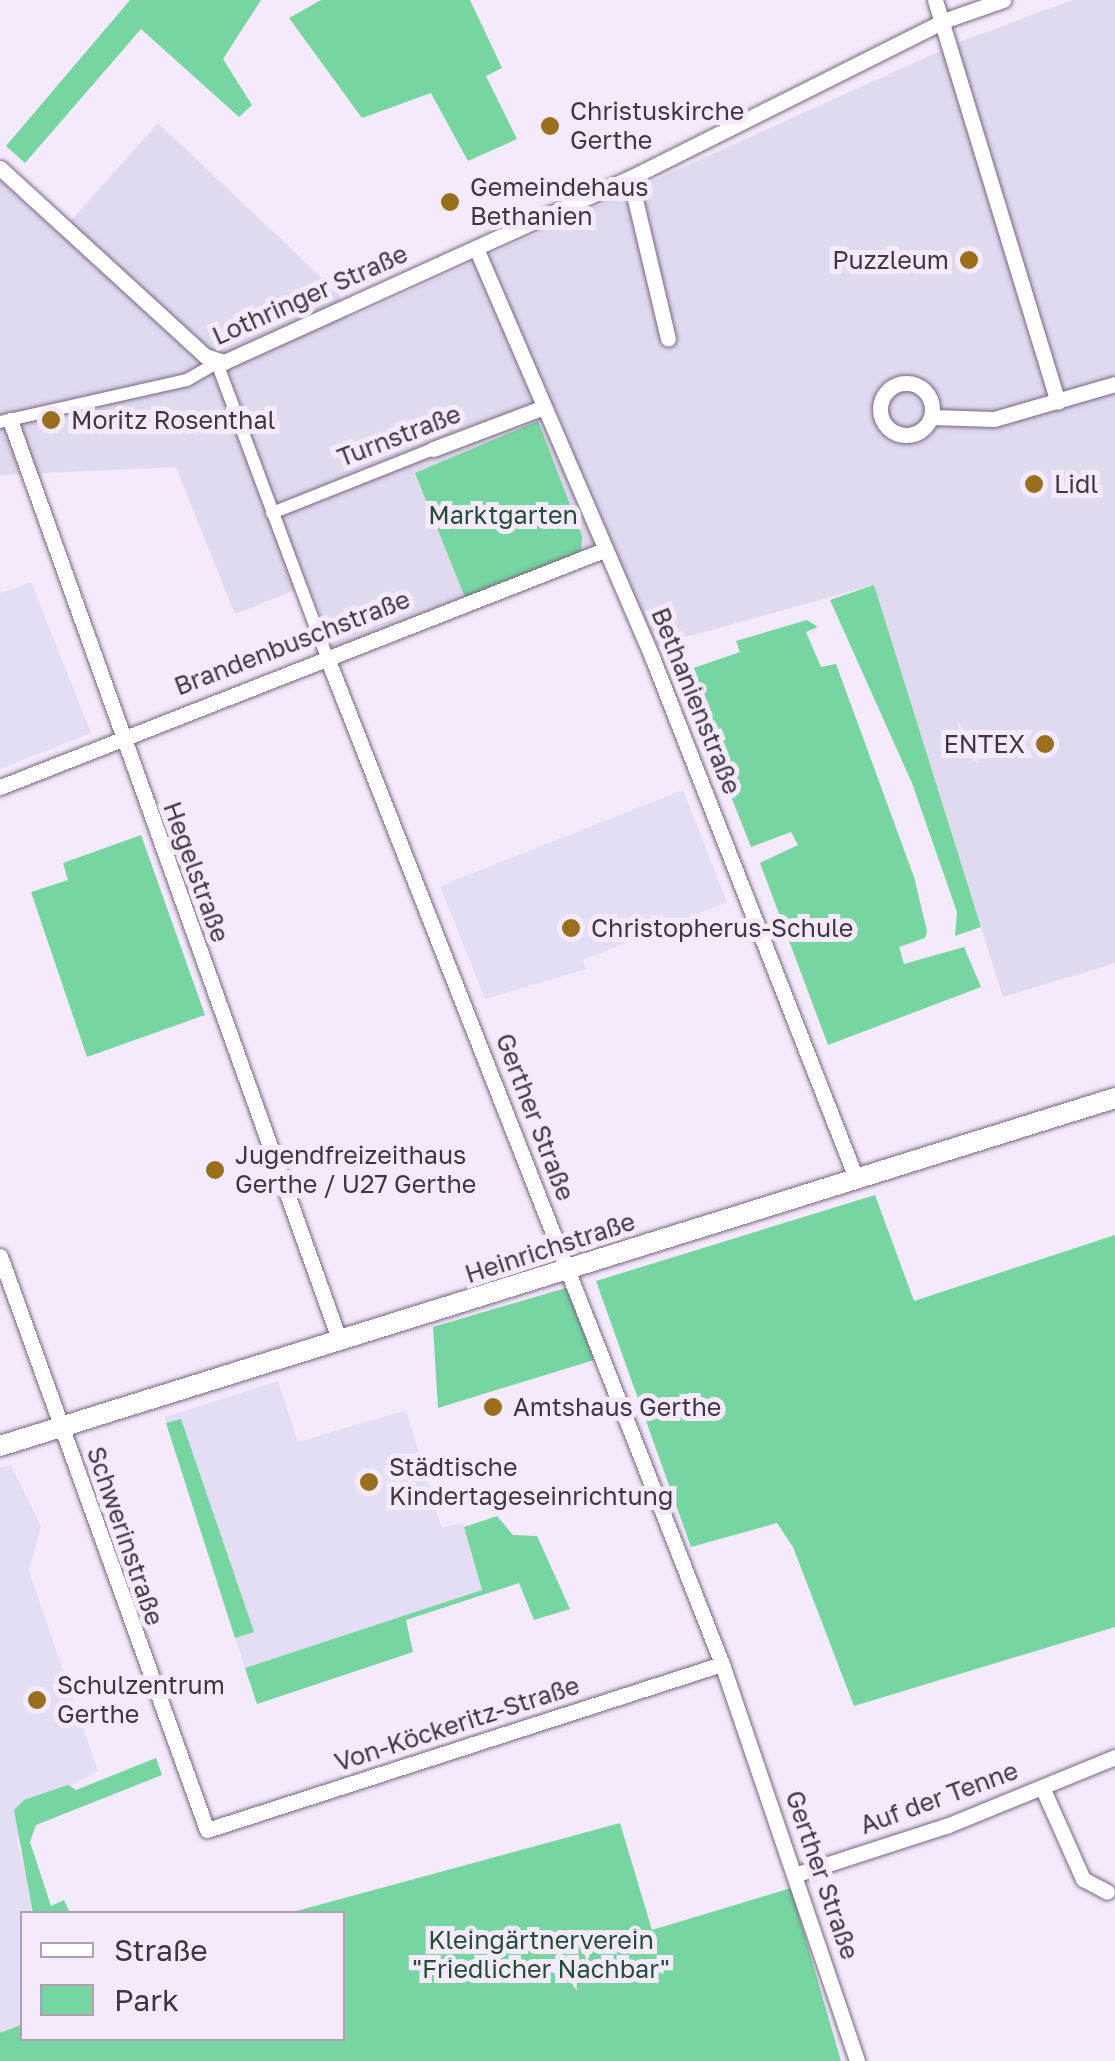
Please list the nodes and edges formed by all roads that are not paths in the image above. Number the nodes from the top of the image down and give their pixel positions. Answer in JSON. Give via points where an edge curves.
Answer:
{"nodes":[{"id":1,"x":935,"y":0,"type":"edge"},
{"id":2,"x":1003,"y":0,"type":"edge"},
{"id":3,"x":943,"y":21,"type":"junction"},
{"id":4,"x":0,"y":168,"type":"edge"},
{"id":5,"x":630,"y":178,"type":"junction"},
{"id":6,"x":476,"y":248,"type":"junction"},
{"id":7,"x":668,"y":339,"type":"dead end"},
{"id":8,"x":217,"y":363,"type":"junction"},
{"id":9,"x":1115,"y":384,"type":"edge"},
{"id":10,"x":1058,"y":402,"type":"junction"},
{"id":11,"x":544,"y":407,"type":"junction"},
{"id":12,"x":932,"y":417,"type":"dead end"},
{"id":13,"x":5,"y":421,"type":"edge"},
{"id":14,"x":433,"y":450,"type":"joint"},
{"id":15,"x":272,"y":514,"type":"junction"},
{"id":16,"x":604,"y":550,"type":"junction"},
{"id":17,"x":326,"y":655,"type":"junction"},
{"id":18,"x":120,"y":736,"type":"junction"},
{"id":19,"x":0,"y":787,"type":"edge"},
{"id":20,"x":1115,"y":1098,"type":"edge"},
{"id":21,"x":856,"y":1178,"type":"junction"},
{"id":22,"x":0,"y":1256,"type":"edge"},
{"id":23,"x":570,"y":1270,"type":"junction"},
{"id":24,"x":340,"y":1339,"type":"junction"},
{"id":25,"x":60,"y":1426,"type":"junction"},
{"id":26,"x":0,"y":1446,"type":"edge"},
{"id":27,"x":722,"y":1664,"type":"junction"},
{"id":28,"x":1115,"y":1756,"type":"edge"},
{"id":29,"x":1042,"y":1787,"type":"junction"},
{"id":30,"x":207,"y":1830,"type":"joint"},
{"id":31,"x":797,"y":1874,"type":"junction"},
{"id":32,"x":1107,"y":1892,"type":"dead end"},
{"id":33,"x":857,"y":2061,"type":"edge"}],
"edges":[{"from":1,"to":3,"type":"street"},
{"from":2,"to":3,"type":"street","name":"Lothringer Straße"},
{"from":3,"to":5,"type":"street","name":"Lothringer Straße"},
{"from":3,"to":10,"type":"street"},
{"from":4,"to":8,"type":"street"},
{"from":5,"to":6,"type":"street","name":"Lothringer Straße"},
{"from":5,"to":7,"type":"street"},
{"from":6,"to":8,"type":"street","name":"Lothringer Straße"},
{"from":6,"to":11,"type":"street","name":"Bethanienstraße"},
{"from":8,"to":13,"type":"street","name":"Lothringer Straße","via":[[187,380]]},
{"from":8,"to":15,"type":"street","name":"Gerther Straße"},
{"from":9,"to":10,"type":"street"},
{"from":10,"to":12,"type":"street","via":[[994,419]]},
{"from":11,"to":14,"type":"street","name":"Turnstraße"},
{"from":11,"to":16,"type":"street","name":"Bethanienstraße"},
{"from":13,"to":18,"type":"street","name":"Hegelstraße"},
{"from":14,"to":15,"type":"street","name":"Turnstraße"},
{"from":15,"to":17,"type":"street","name":"Gerther Straße"},
{"from":16,"to":17,"type":"street","name":"Brandenbuschstraße"},
{"from":16,"to":21,"type":"street","name":"Bethanienstraße"},
{"from":17,"to":18,"type":"street","name":"Brandenbuschstraße"},
{"from":17,"to":23,"type":"street","name":"Gerther Straße"},
{"from":18,"to":19,"type":"street","name":"Brandenbuschstraße"},
{"from":18,"to":24,"type":"street","name":"Hegelstraße"},
{"from":20,"to":21,"type":"street","name":"Heinrichstraße"},
{"from":21,"to":23,"type":"street","name":"Heinrichstraße"},
{"from":22,"to":25,"type":"street","name":"Schwerinstraße"},
{"from":23,"to":24,"type":"street","name":"Heinrichstraße"},
{"from":23,"to":27,"type":"street","name":"Gerther Straße"},
{"from":24,"to":25,"type":"street","name":"Heinrichstraße"},
{"from":25,"to":26,"type":"street","name":"Heinrichstraße"},
{"from":25,"to":30,"type":"street","name":"Schwerinstraße"},
{"from":27,"to":30,"type":"street","name":"Von-Köckeritz-Straße"},
{"from":27,"to":31,"type":"street","name":"Gerther Straße"},
{"from":28,"to":29,"type":"street","name":"Auf der Tenne"},
{"from":29,"to":31,"type":"street","name":"Auf der Tenne"},
{"from":29,"to":32,"type":"street","name":"Auf der Tenne","via":[[1083,1879]]},
{"from":31,"to":33,"type":"street","name":"Gerther Straße"}]}
